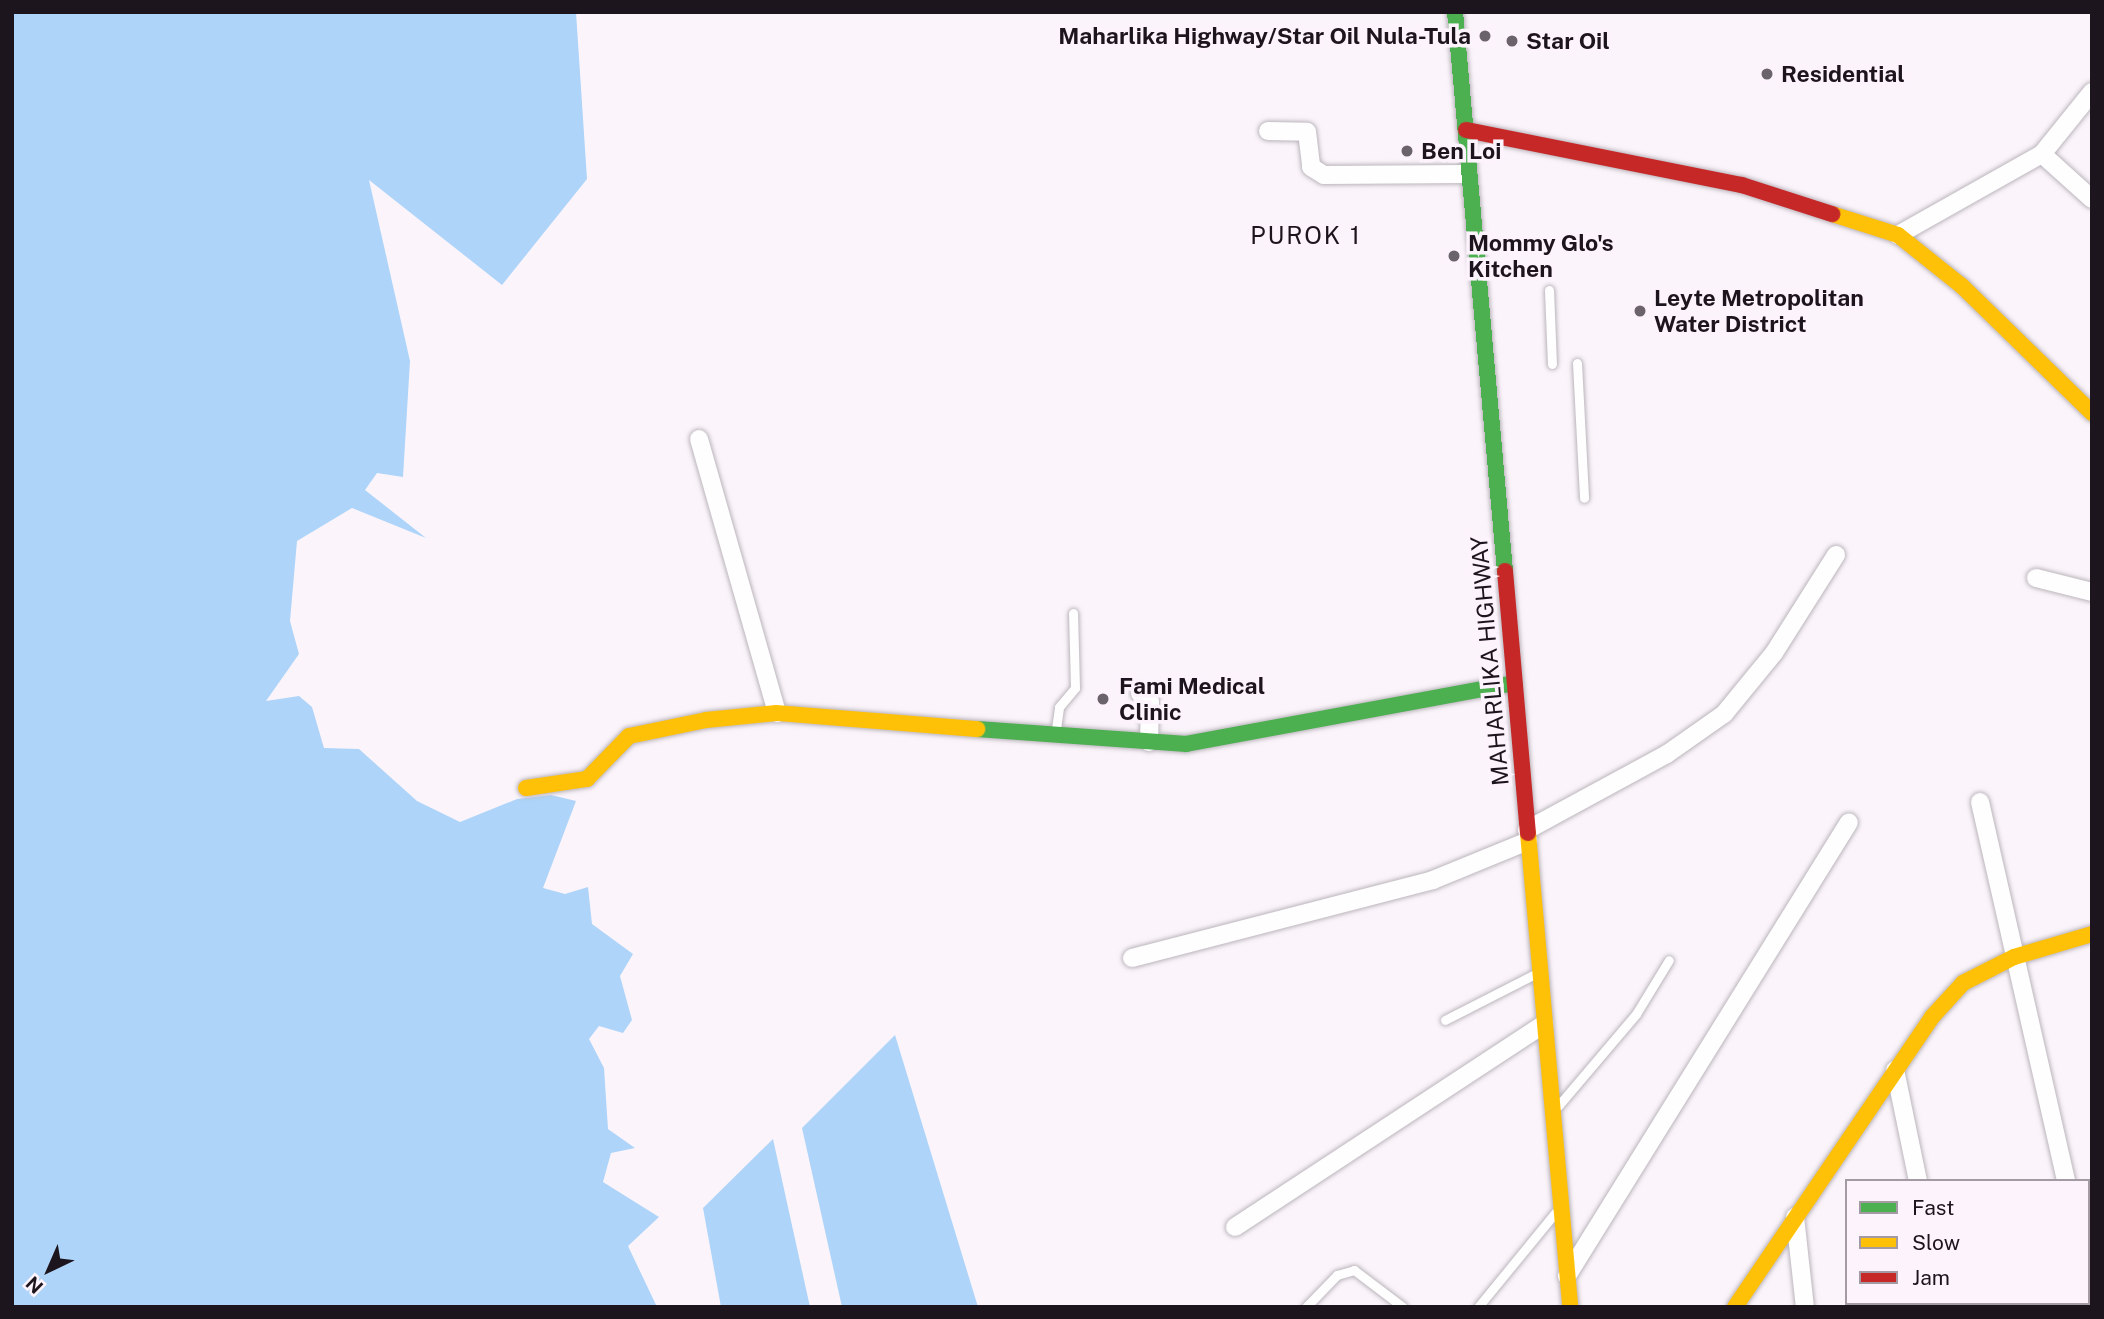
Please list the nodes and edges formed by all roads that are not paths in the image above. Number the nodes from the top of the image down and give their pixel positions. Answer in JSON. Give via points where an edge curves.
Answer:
{"nodes":[{"id":1,"x":1455,"y":12,"type":"edge"},
{"id":2,"x":2092,"y":92,"type":"edge"},
{"id":3,"x":1466,"y":130,"type":"junction"},
{"id":4,"x":1268,"y":131,"type":"dead end"},
{"id":5,"x":2042,"y":154,"type":"junction"},
{"id":6,"x":1466,"y":174,"type":"junction"},
{"id":7,"x":2092,"y":199,"type":"edge"},
{"id":8,"x":1898,"y":235,"type":"junction"},
{"id":9,"x":1549,"y":290,"type":"dead end"},
{"id":10,"x":1577,"y":363,"type":"dead end"},
{"id":11,"x":1552,"y":364,"type":"dead end"},
{"id":12,"x":2092,"y":413,"type":"edge"},
{"id":13,"x":699,"y":439,"type":"dead end"},
{"id":14,"x":1584,"y":498,"type":"dead end"},
{"id":15,"x":1836,"y":555,"type":"dead end"},
{"id":16,"x":2036,"y":578,"type":"dead end"},
{"id":17,"x":2092,"y":592,"type":"edge"},
{"id":18,"x":1073,"y":613,"type":"dead end"},
{"id":19,"x":1514,"y":683,"type":"junction"},
{"id":20,"x":1140,"y":693,"type":"dead end"},
{"id":21,"x":777,"y":713,"type":"junction"},
{"id":22,"x":1055,"y":738,"type":"junction"},
{"id":23,"x":1149,"y":742,"type":"junction"},
{"id":24,"x":526,"y":788,"type":"dead end"},
{"id":25,"x":1980,"y":802,"type":"dead end"},
{"id":26,"x":1849,"y":822,"type":"dead end"},
{"id":27,"x":1528,"y":836,"type":"junction"},
{"id":28,"x":2092,"y":934,"type":"edge"},
{"id":29,"x":2014,"y":957,"type":"junction"},
{"id":30,"x":1132,"y":958,"type":"dead end"},
{"id":31,"x":1669,"y":960,"type":"dead end"},
{"id":32,"x":1540,"y":972,"type":"junction"},
{"id":33,"x":1445,"y":1020,"type":"dead end"},
{"id":34,"x":1544,"y":1024,"type":"junction"},
{"id":35,"x":1895,"y":1069,"type":"junction"},
{"id":36,"x":1552,"y":1112,"type":"junction"},
{"id":37,"x":1918,"y":1179,"type":"edge"},
{"id":38,"x":2066,"y":1179,"type":"edge"},
{"id":39,"x":1561,"y":1207,"type":"junction"},
{"id":40,"x":1794,"y":1217,"type":"junction"},
{"id":41,"x":1234,"y":1227,"type":"dead end"},
{"id":42,"x":1567,"y":1276,"type":"junction"},
{"id":43,"x":1306,"y":1307,"type":"edge"},
{"id":44,"x":1403,"y":1307,"type":"edge"},
{"id":45,"x":1478,"y":1307,"type":"edge"},
{"id":46,"x":1570,"y":1307,"type":"edge"},
{"id":47,"x":1735,"y":1307,"type":"edge"},
{"id":48,"x":1805,"y":1307,"type":"edge"}],
"edges":[{"from":1,"to":3,"type":"street","name":"MAHARLIKA HIGHWAY"},
{"from":2,"to":5,"type":"street"},
{"from":3,"to":6,"type":"street","name":"MAHARLIKA HIGHWAY"},
{"from":3,"to":8,"type":"street","via":[[1730,182]]},
{"from":4,"to":6,"type":"street","via":[[1307,132],[1311,167],[1324,175]]},
{"from":5,"to":7,"type":"street"},
{"from":5,"to":8,"type":"street"},
{"from":6,"to":19,"type":"street","name":"MAHARLIKA HIGHWAY"},
{"from":8,"to":12,"type":"street","via":[[1962,286]]},
{"from":9,"to":11,"type":"lane"},
{"from":10,"to":14,"type":"lane"},
{"from":13,"to":21,"type":"street"},
{"from":15,"to":27,"type":"street","via":[[1774,653],[1724,714],[1667,754]]},
{"from":16,"to":17,"type":"street"},
{"from":18,"to":22,"type":"lane","via":[[1075,688],[1059,707]]},
{"from":19,"to":23,"type":"street","via":[[1186,744]]},
{"from":19,"to":27,"type":"street","name":"MAHARLIKA HIGHWAY"},
{"from":20,"to":23,"type":"street","via":[[1150,702]]},
{"from":21,"to":22,"type":"street","via":[[900,719]]},
{"from":21,"to":24,"type":"street","via":[[655,728],[629,736],[587,779]]},
{"from":22,"to":23,"type":"street"},
{"from":25,"to":29,"type":"street"},
{"from":26,"to":42,"type":"street"},
{"from":27,"to":30,"type":"street","via":[[1433,880]]},
{"from":27,"to":32,"type":"street","name":"MAHARLIKA HIGHWAY"},
{"from":28,"to":29,"type":"street"},
{"from":29,"to":35,"type":"street","via":[[1963,983]]},
{"from":29,"to":38,"type":"street"},
{"from":31,"to":36,"type":"lane","via":[[1636,1014]]},
{"from":32,"to":33,"type":"lane"},
{"from":32,"to":34,"type":"street","name":"MAHARLIKA HIGHWAY"},
{"from":34,"to":36,"type":"street","name":"MAHARLIKA HIGHWAY"},
{"from":34,"to":41,"type":"street"},
{"from":35,"to":37,"type":"street"},
{"from":35,"to":40,"type":"street"},
{"from":36,"to":39,"type":"street","name":"MAHARLIKA HIGHWAY"},
{"from":39,"to":42,"type":"street","name":"MAHARLIKA HIGHWAY"},
{"from":39,"to":45,"type":"lane"},
{"from":40,"to":47,"type":"street"},
{"from":40,"to":48,"type":"street"},
{"from":42,"to":46,"type":"street","name":"MAHARLIKA HIGHWAY"},
{"from":43,"to":44,"type":"lane","via":[[1336,1275],[1354,1270]]}]}
